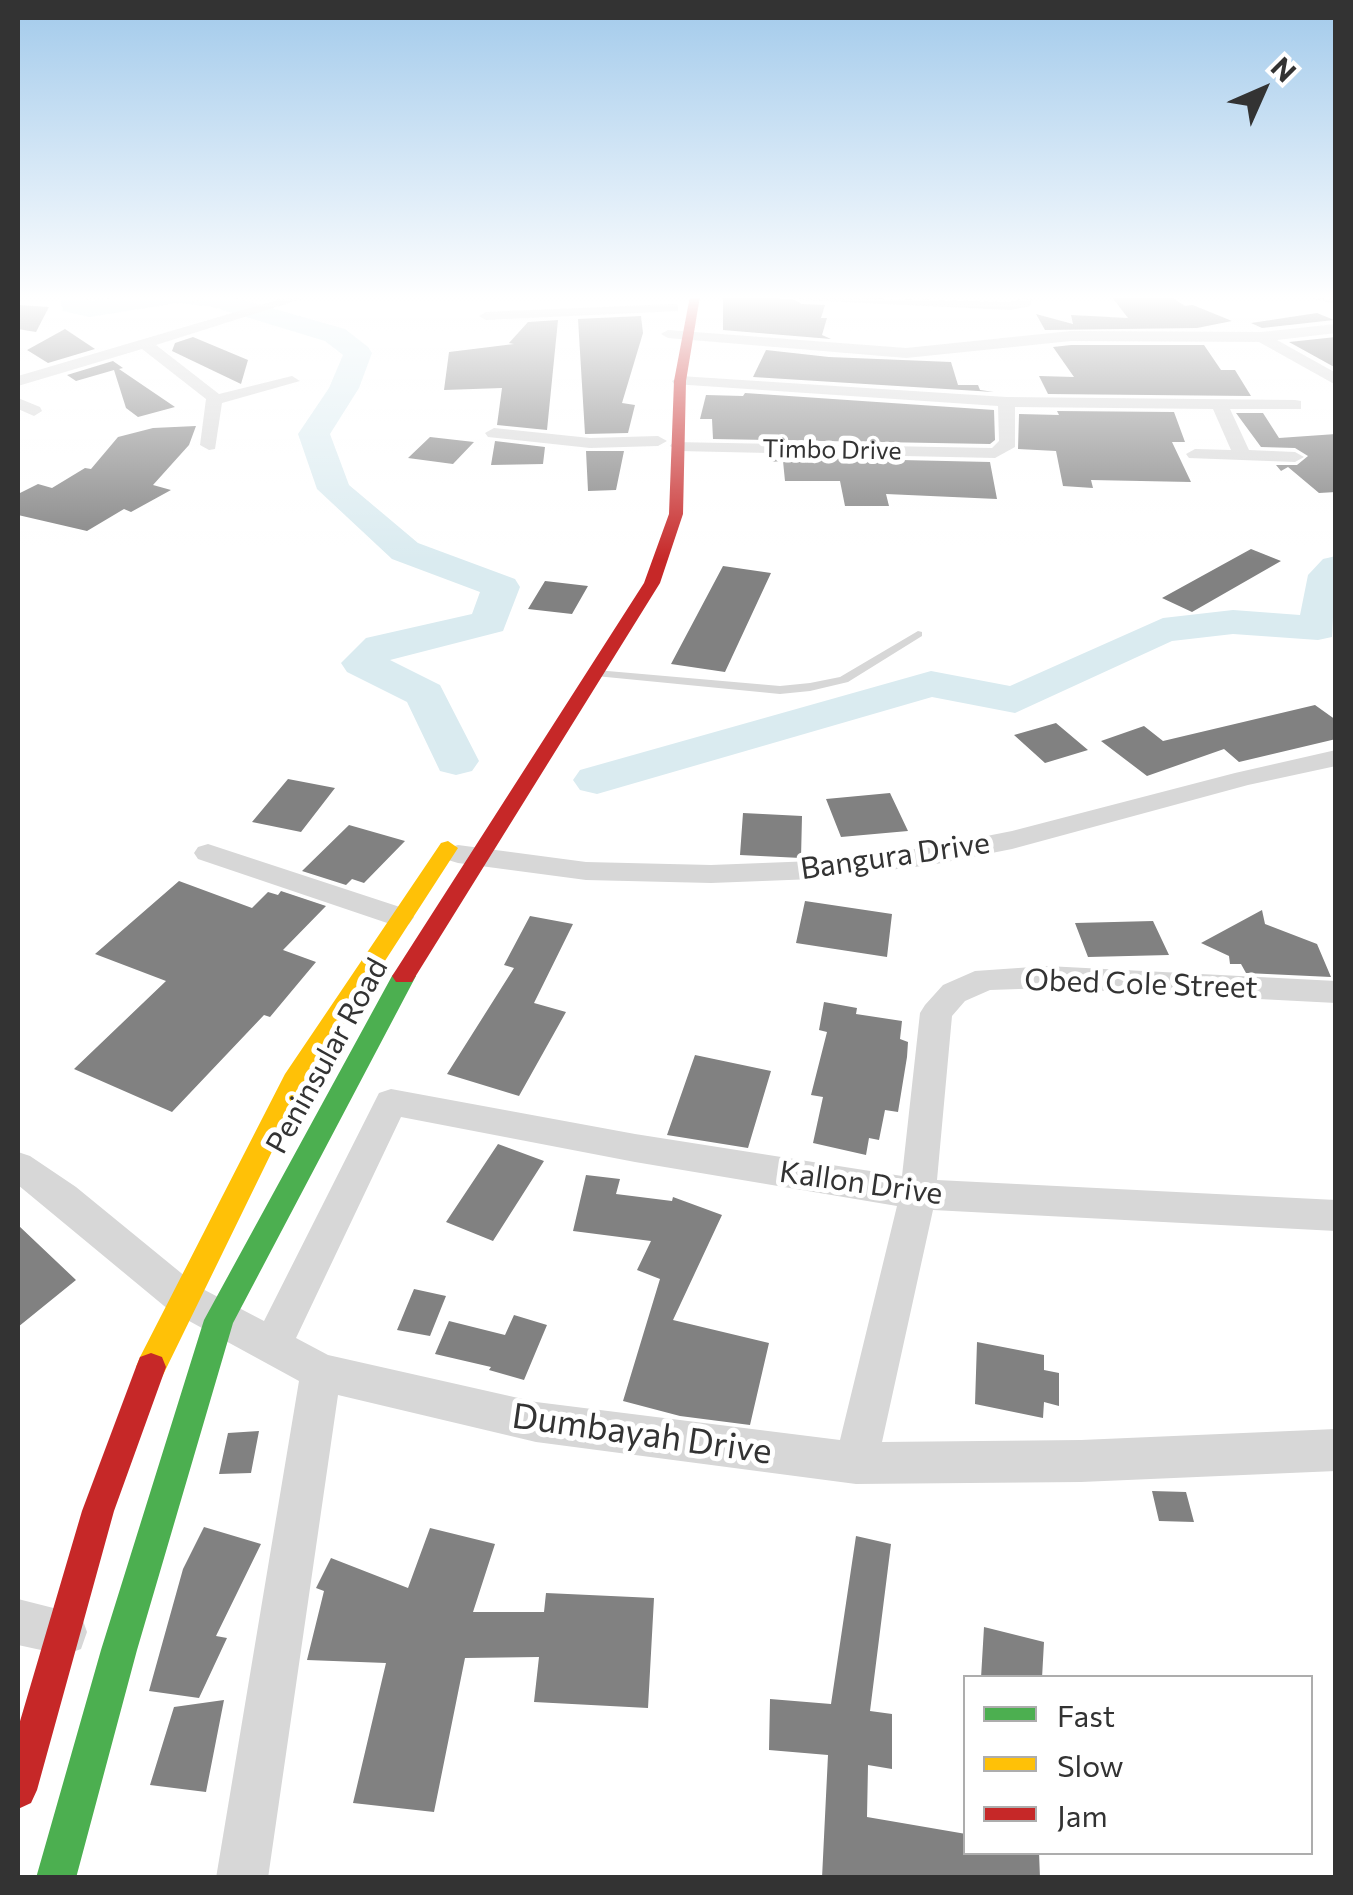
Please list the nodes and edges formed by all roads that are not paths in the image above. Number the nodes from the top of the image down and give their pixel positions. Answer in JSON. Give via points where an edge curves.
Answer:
{"nodes":[{"id":1,"x":196,"y":384,"type":"edge"},
{"id":2,"x":278,"y":384,"type":"edge"},
{"id":3,"x":661,"y":384,"type":"edge"},
{"id":4,"x":679,"y":384,"type":"edge"},
{"id":5,"x":733,"y":384,"type":"edge"},
{"id":6,"x":216,"y":400,"type":"junction"},
{"id":7,"x":1006,"y":402,"type":"junction"},
{"id":8,"x":1218,"y":402,"type":"junction"},
{"id":9,"x":1295,"y":405,"type":"dead end"},
{"id":10,"x":494,"y":433,"type":"dead end"},
{"id":11,"x":668,"y":444,"type":"junction"},
{"id":12,"x":209,"y":445,"type":"dead end"},
{"id":13,"x":1195,"y":454,"type":"dead end"},
{"id":14,"x":1243,"y":456,"type":"junction"},
{"id":15,"x":1296,"y":457,"type":"dead end"},
{"id":16,"x":640,"y":546,"type":"dead end"},
{"id":17,"x":918,"y":634,"type":"dead end"},
{"id":18,"x":596,"y":673,"type":"junction"},
{"id":19,"x":1336,"y":758,"type":"edge"},
{"id":20,"x":466,"y":822,"type":"dead end"},
{"id":21,"x":446,"y":852,"type":"junction"},
{"id":22,"x":208,"y":853,"type":"dead end"},
{"id":23,"x":477,"y":857,"type":"junction"},
{"id":24,"x":399,"y":917,"type":"junction"},
{"id":25,"x":1336,"y":992,"type":"edge"},
{"id":26,"x":18,"y":1166,"type":"edge"},
{"id":27,"x":918,"y":1194,"type":"junction"},
{"id":28,"x":1336,"y":1216,"type":"edge"},
{"id":29,"x":183,"y":1298,"type":"junction"},
{"id":30,"x":218,"y":1320,"type":"junction"},
{"id":31,"x":272,"y":1347,"type":"junction"},
{"id":32,"x":321,"y":1372,"type":"junction"},
{"id":33,"x":1336,"y":1450,"type":"edge"},
{"id":34,"x":856,"y":1463,"type":"junction"},
{"id":35,"x":18,"y":1622,"type":"edge"},
{"id":36,"x":64,"y":1632,"type":"junction"},
{"id":37,"x":18,"y":1790,"type":"edge"},
{"id":38,"x":56,"y":1878,"type":"edge"},
{"id":39,"x":242,"y":1878,"type":"edge"}],
"edges":[{"from":1,"to":6,"type":"street"},
{"from":2,"to":6,"type":"street"},
{"from":3,"to":11,"type":"main road","name":"Peninsular Road"},
{"from":4,"to":11,"type":"main road","name":"Peninsular Road"},
{"from":5,"to":7,"type":"street"},
{"from":6,"to":12,"type":"street"},
{"from":7,"to":8,"type":"street"},
{"from":7,"to":11,"type":"street","name":"Timbo Drive","via":[[1006,447],[985,454]]},
{"from":8,"to":9,"type":"street"},
{"from":8,"to":14,"type":"street"},
{"from":10,"to":11,"type":"street","name":"Timbo Drive"},
{"from":11,"to":16,"type":"main road","name":"Peninsular Road","via":[[654,514]]},
{"from":11,"to":18,"type":"main road","name":"Peninsular Road","via":[[676,514],[652,583]]},
{"from":13,"to":14,"type":"street"},
{"from":14,"to":15,"type":"street"},
{"from":17,"to":18,"type":"lane","via":[[844,680],[810,687]]},
{"from":18,"to":23,"type":"main road","name":"Peninsular Road"},
{"from":19,"to":23,"type":"street","name":"Bangura Drive","via":[[1012,840],[872,863],[711,874],[586,870]]},
{"from":20,"to":21,"type":"main road","name":"Peninsular Road"},
{"from":21,"to":23,"type":"street","name":"Bangura Drive"},
{"from":21,"to":24,"type":"main road","name":"Peninsular Road"},
{"from":22,"to":24,"type":"street"},
{"from":23,"to":30,"type":"main road","name":"Peninsular Road","via":[[386,1006]]},
{"from":24,"to":29,"type":"main road","name":"Peninsular Road","via":[[294,1082]]},
{"from":25,"to":27,"type":"street","name":"Obed Cole Street","via":[[1047,977],[986,979],[954,994],[936,1013]]},
{"from":26,"to":29,"type":"street","name":"Dumbayah Drive"},
{"from":27,"to":28,"type":"street","name":"Kallon Drive"},
{"from":27,"to":31,"type":"street","name":"Kallon Drive","via":[[392,1102]]},
{"from":27,"to":34,"type":"street","name":"Obed Cole Street"},
{"from":29,"to":30,"type":"street","name":"Dumbayah Drive"},
{"from":29,"to":36,"type":"main road","name":"Peninsular Road","via":[[98,1511]]},
{"from":30,"to":31,"type":"street","name":"Dumbayah Drive"},
{"from":30,"to":38,"type":"main road","name":"Peninsular Road"},
{"from":31,"to":32,"type":"street","name":"Dumbayah Drive"},
{"from":32,"to":34,"type":"street","name":"Dumbayah Drive","via":[[536,1422]]},
{"from":32,"to":39,"type":"street"},
{"from":33,"to":34,"type":"street","name":"Dumbayah Drive"},
{"from":35,"to":36,"type":"street"},
{"from":36,"to":37,"type":"main road","name":"Peninsular Road"}]}
